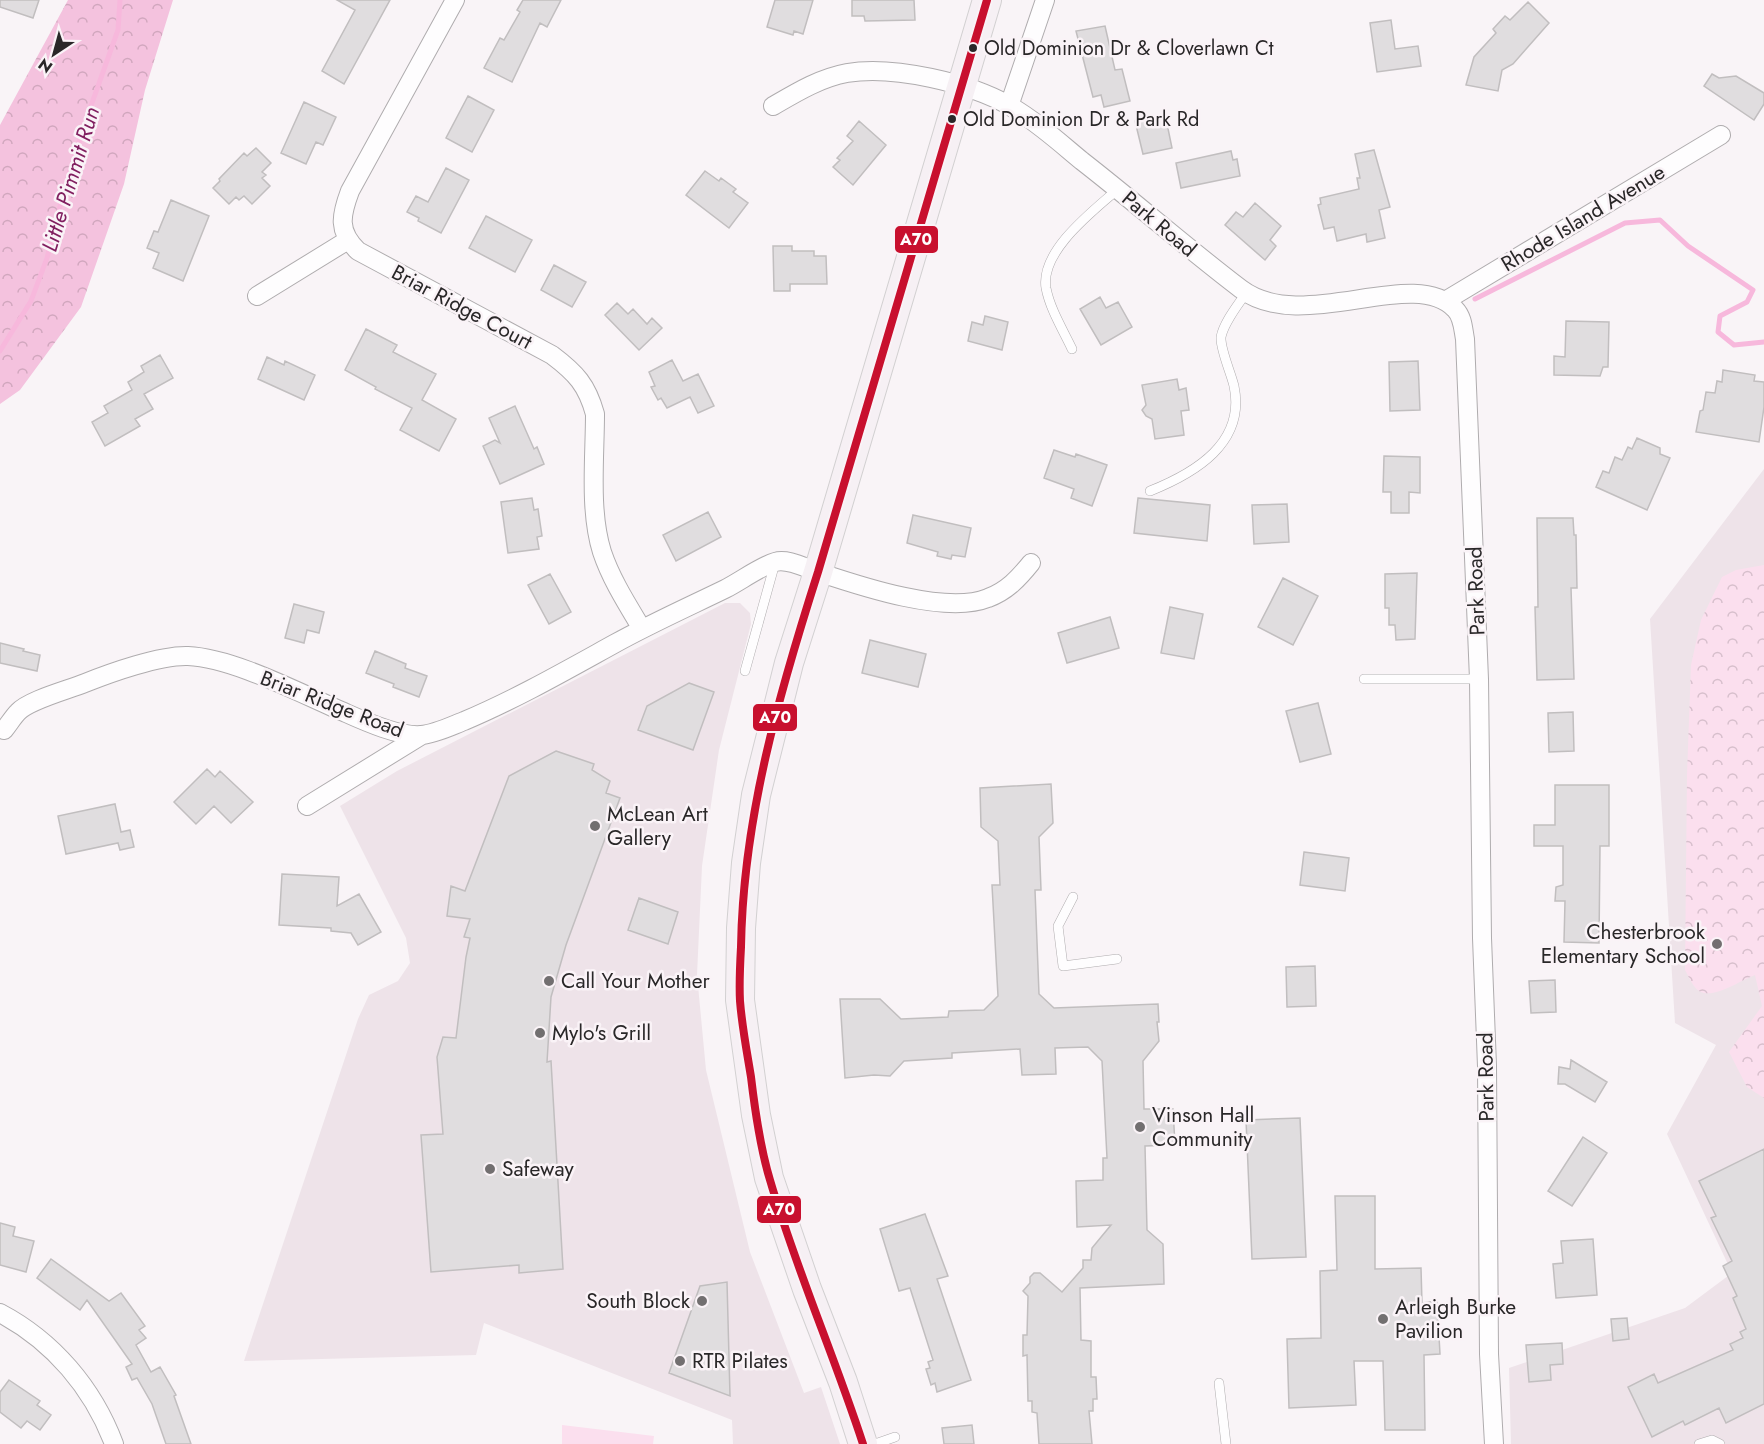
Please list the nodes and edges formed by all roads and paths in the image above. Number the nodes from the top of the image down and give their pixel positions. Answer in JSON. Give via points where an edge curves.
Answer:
{"nodes":[{"id":1,"x":455,"y":0,"type":"edge"},
{"id":2,"x":987,"y":0,"type":"edge"},
{"id":3,"x":1045,"y":0,"type":"edge"},
{"id":4,"x":962,"y":87,"type":"junction"},
{"id":5,"x":773,"y":106,"type":"dead end"},
{"id":6,"x":1009,"y":106,"type":"junction"},
{"id":7,"x":1721,"y":135,"type":"dead end"},
{"id":8,"x":1118,"y":189,"type":"junction"},
{"id":9,"x":348,"y":240,"type":"junction"},
{"id":10,"x":1246,"y":292,"type":"junction"},
{"id":11,"x":256,"y":296,"type":"dead end"},
{"id":12,"x":1444,"y":301,"type":"junction"},
{"id":13,"x":1072,"y":349,"type":"dead end"},
{"id":14,"x":1150,"y":491,"type":"dead end"},
{"id":15,"x":775,"y":561,"type":"junction"},
{"id":16,"x":1031,"y":563,"type":"dead end"},
{"id":17,"x":818,"y":572,"type":"junction"},
{"id":18,"x":642,"y":629,"type":"junction"},
{"id":19,"x":745,"y":671,"type":"dead end"},
{"id":20,"x":1479,"y":679,"type":"junction"},
{"id":21,"x":1364,"y":680,"type":"dead end"},
{"id":22,"x":4,"y":730,"type":"dead end"},
{"id":23,"x":422,"y":735,"type":"junction"},
{"id":24,"x":307,"y":806,"type":"dead end"},
{"id":25,"x":1073,"y":897,"type":"dead end"},
{"id":26,"x":1117,"y":959,"type":"dead end"},
{"id":27,"x":0,"y":1313,"type":"edge"},
{"id":28,"x":1219,"y":1383,"type":"dead end"},
{"id":29,"x":895,"y":1437,"type":"dead end"},
{"id":30,"x":114,"y":1444,"type":"edge"},
{"id":31,"x":863,"y":1444,"type":"edge"},
{"id":32,"x":875,"y":1444,"type":"edge"},
{"id":33,"x":1226,"y":1444,"type":"edge"},
{"id":34,"x":1494,"y":1444,"type":"edge"},
{"id":35,"x":1699,"y":1444,"type":"edge"},
{"id":36,"x":1720,"y":1444,"type":"edge"}],
"edges":[{"from":1,"to":9,"type":"street","via":[[350,191],[342,225]]},
{"from":2,"to":4,"type":"main road"},
{"from":3,"to":6,"type":"street"},
{"from":4,"to":5,"type":"street","name":"Park Road","via":[[891,71],[848,73],[815,82]]},
{"from":4,"to":6,"type":"street","name":"Park Road"},
{"from":4,"to":17,"type":"main road"},
{"from":6,"to":8,"type":"street","name":"Park Road"},
{"from":7,"to":12,"type":"street","name":"Rhode Island Avenue"},
{"from":8,"to":10,"type":"street","name":"Park Road"},
{"from":8,"to":13,"type":"lane","via":[[1072,230],[1055,253],[1047,276],[1051,304]]},
{"from":9,"to":11,"type":"street"},
{"from":9,"to":18,"type":"street","name":"Briar Ridge Court","via":[[358,251],[552,356],[582,382],[595,414],[596,523],[601,550],[611,576]]},
{"from":10,"to":12,"type":"street","name":"Park Road","via":[[1279,304],[1329,304],[1407,293],[1428,294]]},
{"from":10,"to":14,"type":"lane","via":[[1221,338],[1237,402],[1227,438],[1189,473]]},
{"from":12,"to":20,"type":"street","name":"Park Road","via":[[1458,314],[1465,339]]},
{"from":15,"to":17,"type":"street"},
{"from":15,"to":18,"type":"street","name":"Briar Ridge Road"},
{"from":15,"to":19,"type":"lane"},
{"from":16,"to":17,"type":"street","via":[[1004,591],[968,603],[909,597]]},
{"from":17,"to":31,"type":"main road","via":[[782,688],[756,795],[741,928],[740,1000],[756,1115],[770,1178]]},
{"from":18,"to":23,"type":"street","name":"Briar Ridge Road","via":[[523,694]]},
{"from":20,"to":21,"type":"lane"},
{"from":20,"to":34,"type":"street","name":"Park Road","via":[[1489,1354]]},
{"from":22,"to":23,"type":"street","name":"Briar Ridge Road","via":[[19,710],[40,699],[155,660],[187,656],[210,658],[357,718],[404,734]]},
{"from":23,"to":24,"type":"street"},
{"from":25,"to":26,"type":"lane","via":[[1058,926],[1063,966]]},
{"from":27,"to":30,"type":"street","via":[[45,1344],[78,1378]]},
{"from":28,"to":33,"type":"lane"},
{"from":29,"to":32,"type":"lane"},
{"from":35,"to":36,"type":"lane","via":[[1712,1440]]}]}
